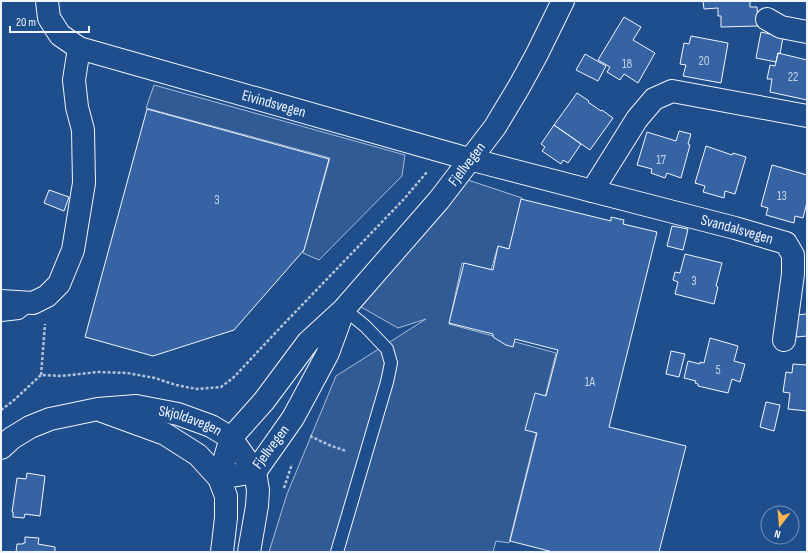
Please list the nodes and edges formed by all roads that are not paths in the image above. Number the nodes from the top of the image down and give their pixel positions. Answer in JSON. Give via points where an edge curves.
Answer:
{"nodes":[{"id":1,"x":47,"y":1,"type":"edge"},
{"id":2,"x":563,"y":1,"type":"edge"},
{"id":3,"x":767,"y":19,"type":"dead end"},
{"id":4,"x":807,"y":32,"type":"edge"},
{"id":5,"x":79,"y":48,"type":"junction"},
{"id":6,"x":807,"y":116,"type":"edge"},
{"id":7,"x":469,"y":159,"type":"junction"},
{"id":8,"x":592,"y":191,"type":"junction"},
{"id":9,"x":40,"y":299,"type":"junction"},
{"id":10,"x":1,"y":301,"type":"edge"},
{"id":11,"x":344,"y":310,"type":"junction"},
{"id":12,"x":1,"y":315,"type":"edge"},
{"id":13,"x":784,"y":340,"type":"dead end"},
{"id":14,"x":98,"y":409,"type":"junction"},
{"id":15,"x":231,"y":438,"type":"junction"},
{"id":16,"x":1,"y":448,"type":"edge"},
{"id":17,"x":255,"y":472,"type":"junction"},
{"id":18,"x":220,"y":478,"type":"junction"},
{"id":19,"x":222,"y":552,"type":"edge"},
{"id":20,"x":249,"y":552,"type":"edge"},
{"id":21,"x":337,"y":552,"type":"edge"}],
"edges":[{"from":1,"to":5,"type":"street","name":"Eivindsvegen","via":[[49,18],[60,35]]},
{"from":2,"to":7,"type":"street","name":"Fjellvegen","via":[[537,54],[495,127]]},
{"from":3,"to":4,"type":"street","via":[[780,27]]},
{"from":5,"to":7,"type":"street","name":"Eivindsvegen"},
{"from":5,"to":9,"type":"street","via":[[74,80],[76,107],[83,130],[84,183],[73,250],[59,284]]},
{"from":6,"to":8,"type":"street","via":[[672,91],[654,99],[637,119]]},
{"from":7,"to":8,"type":"street","name":"Svandalsvegen"},
{"from":7,"to":11,"type":"street","name":"Fjellvegen","via":[[438,200]]},
{"from":8,"to":13,"type":"street","name":"Svandalsvegen","via":[[786,243],[793,255],[793,274]]},
{"from":9,"to":10,"type":"street"},
{"from":9,"to":12,"type":"lane","via":[[19,313]]},
{"from":11,"to":15,"type":"street","name":"Fjellvegen","via":[[308,342],[264,401]]},
{"from":11,"to":17,"type":"street","name":"Fjellvegen","via":[[328,353],[293,418]]},
{"from":11,"to":21,"type":"lane","via":[[365,326],[387,349],[391,363]]},
{"from":14,"to":15,"type":"street","name":"Skjoldavegen","via":[[136,406],[178,414],[211,426]]},
{"from":14,"to":16,"type":"street","name":"Skjoldavegen","via":[[50,419],[30,427]]},
{"from":14,"to":18,"type":"street","name":"Skjoldavegen","via":[[165,434],[198,455]]},
{"from":15,"to":17,"type":"street","name":"Skjoldavegen"},
{"from":15,"to":18,"type":"street","name":"Fjellvegen"},
{"from":17,"to":18,"type":"street","name":"Fjellvegen"},
{"from":17,"to":20,"type":"street","name":"Skjoldavegen","via":[[257,506]]},
{"from":18,"to":19,"type":"street","name":"Skjoldavegen","via":[[226,496]]}]}
